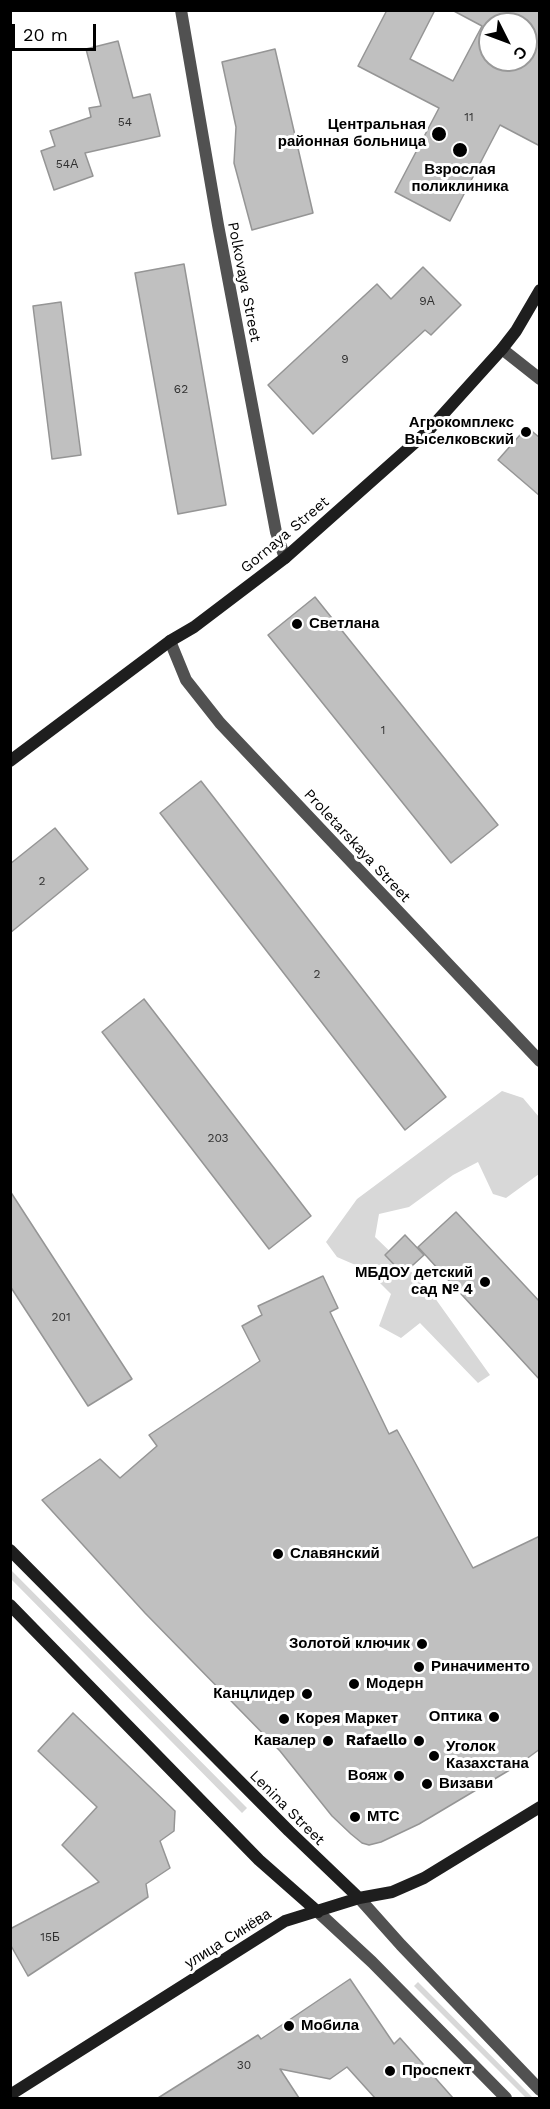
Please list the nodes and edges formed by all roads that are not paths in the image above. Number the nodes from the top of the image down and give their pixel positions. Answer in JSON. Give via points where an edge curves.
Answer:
{"nodes":[{"id":1,"x":181,"y":10,"type":"edge"},
{"id":2,"x":540,"y":290,"type":"edge"},
{"id":3,"x":502,"y":349,"type":"junction"},
{"id":4,"x":540,"y":379,"type":"edge"},
{"id":5,"x":285,"y":558,"type":"junction"},
{"id":6,"x":170,"y":641,"type":"junction"},
{"id":7,"x":10,"y":761,"type":"edge"},
{"id":8,"x":540,"y":1061,"type":"edge"},
{"id":9,"x":10,"y":1551,"type":"edge"},
{"id":10,"x":10,"y":1605,"type":"edge"},
{"id":11,"x":540,"y":1807,"type":"edge"},
{"id":12,"x":359,"y":1898,"type":"junction"},
{"id":13,"x":318,"y":1912,"type":"junction"},
{"id":14,"x":540,"y":2090,"type":"edge"},
{"id":15,"x":10,"y":2095,"type":"edge"},
{"id":16,"x":506,"y":2098,"type":"edge"}],
"edges":[{"from":1,"to":5,"type":"street","name":"Polkovaya Street","via":[[276,532]]},
{"from":2,"to":3,"type":"main road","name":"Gornaya Street"},
{"from":3,"to":4,"type":"street"},
{"from":3,"to":5,"type":"main road","name":"Gornaya Street","via":[[428,431]]},
{"from":5,"to":6,"type":"main road","name":"Gornaya Street"},
{"from":6,"to":7,"type":"main road","name":"Gornaya Street"},
{"from":6,"to":8,"type":"street","name":"Proletarskaya Street","via":[[186,680],[220,723]]},
{"from":9,"to":12,"type":"main road","name":"Lenina Street"},
{"from":10,"to":13,"type":"main road","via":[[259,1860]]},
{"from":11,"to":12,"type":"main road","name":"улица Синёва","via":[[424,1878],[392,1892]]},
{"from":12,"to":13,"type":"main road","name":"улица Синёва"},
{"from":12,"to":14,"type":"street","name":"Lenina Street"},
{"from":13,"to":15,"type":"main road","name":"улица Синёва","via":[[285,1921],[263,1934]]},
{"from":13,"to":16,"type":"street"}]}
